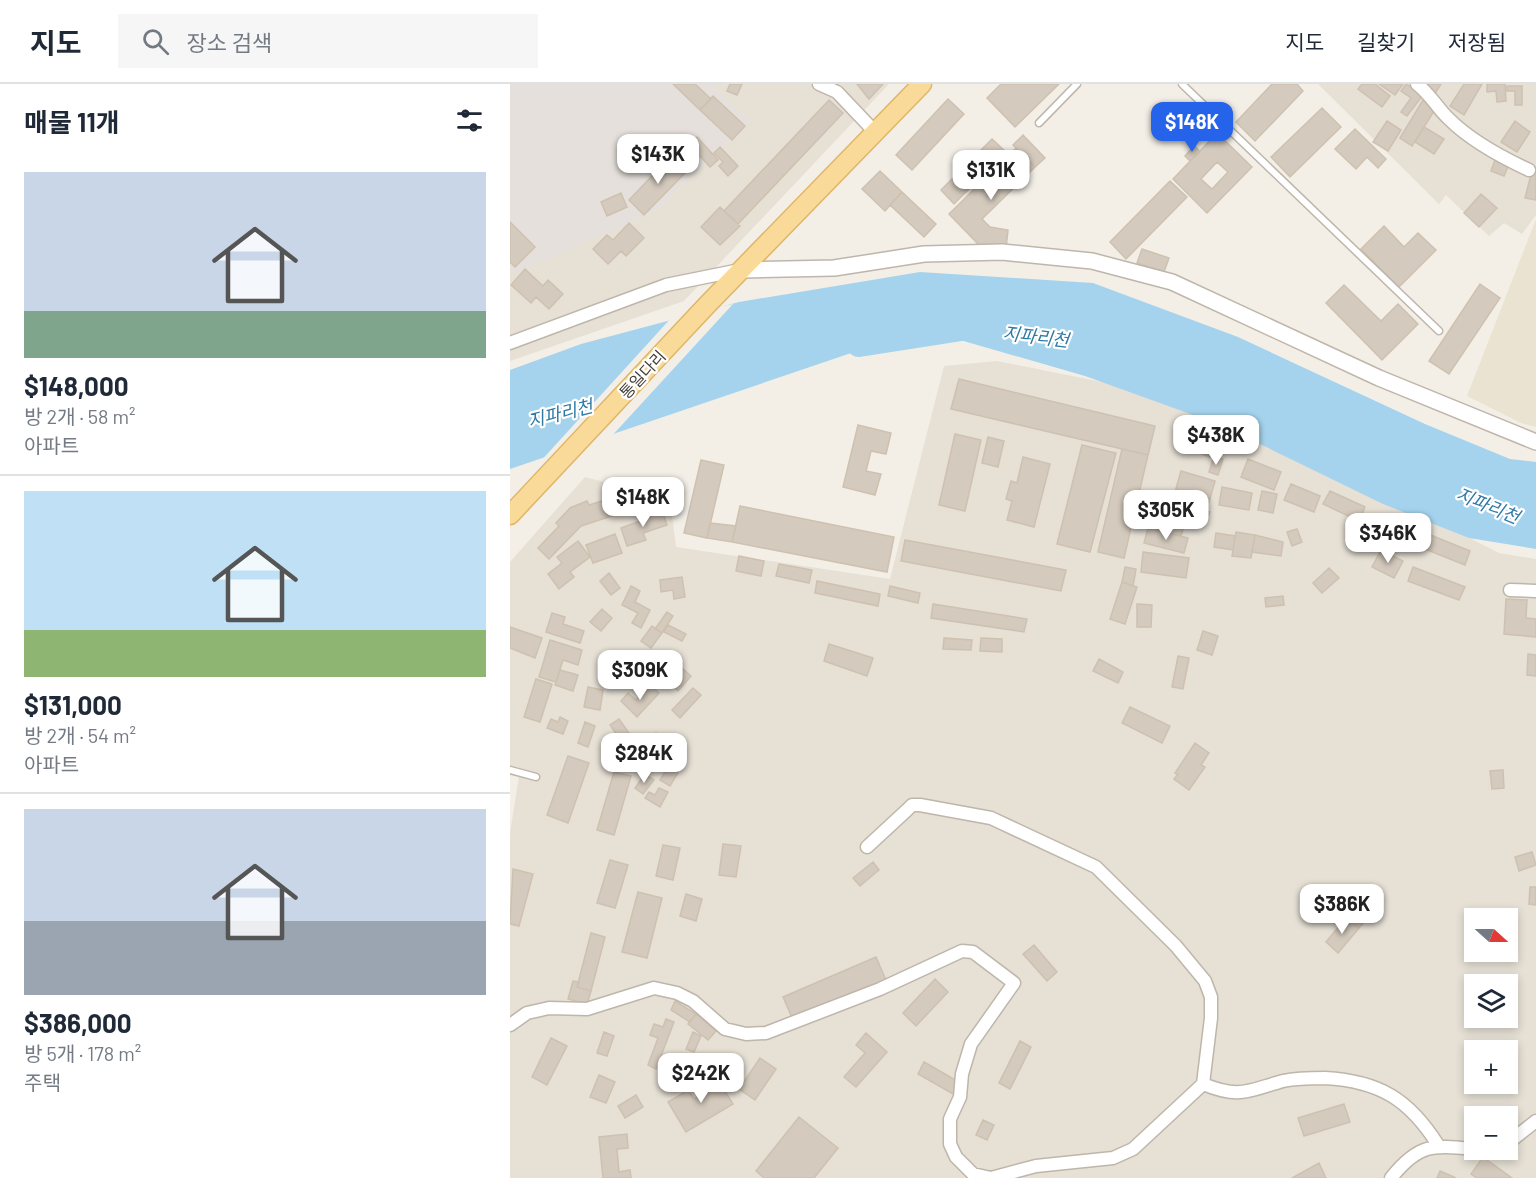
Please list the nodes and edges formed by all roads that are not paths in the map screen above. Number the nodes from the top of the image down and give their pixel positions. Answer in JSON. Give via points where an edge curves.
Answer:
{"nodes":[{"id":1,"x":819,"y":84,"type":"edge"},
{"id":2,"x":922,"y":84,"type":"edge"},
{"id":3,"x":1077,"y":84,"type":"edge"},
{"id":4,"x":1182,"y":84,"type":"edge"},
{"id":5,"x":1417,"y":84,"type":"edge"},
{"id":6,"x":840,"y":88,"type":"edge"},
{"id":7,"x":1039,"y":123,"type":"dead end"},
{"id":8,"x":875,"y":132,"type":"junction"},
{"id":9,"x":1529,"y":170,"type":"dead end"},
{"id":10,"x":742,"y":270,"type":"junction"},
{"id":11,"x":1439,"y":331,"type":"dead end"},
{"id":12,"x":510,"y":344,"type":"edge"},
{"id":13,"x":1536,"y":442,"type":"edge"},
{"id":14,"x":510,"y":515,"type":"edge"},
{"id":15,"x":1510,"y":590,"type":"dead end"},
{"id":16,"x":1536,"y":591,"type":"edge"},
{"id":17,"x":510,"y":770,"type":"edge"},
{"id":18,"x":536,"y":777,"type":"dead end"},
{"id":19,"x":867,"y":847,"type":"dead end"},
{"id":20,"x":510,"y":1025,"type":"edge"},
{"id":21,"x":1203,"y":1084,"type":"junction"},
{"id":22,"x":1536,"y":1121,"type":"edge"},
{"id":23,"x":1518,"y":1135,"type":"edge"},
{"id":24,"x":1438,"y":1145,"type":"junction"},
{"id":25,"x":1464,"y":1148,"type":"edge"},
{"id":26,"x":1391,"y":1178,"type":"edge"}],
"edges":[{"from":1,"to":6,"type":"street"},
{"from":2,"to":8,"type":"main road","name":"통일다리"},
{"from":3,"to":7,"type":"lane"},
{"from":4,"to":11,"type":"lane"},
{"from":5,"to":9,"type":"street","via":[[1433,97],[1448,119],[1497,154]]},
{"from":6,"to":8,"type":"street"},
{"from":8,"to":10,"type":"main road","name":"통일다리"},
{"from":10,"to":12,"type":"street","via":[[666,285]]},
{"from":10,"to":13,"type":"street","via":[[834,268],[924,254],[1002,252],[1092,261],[1172,282],[1379,378]]},
{"from":10,"to":14,"type":"main road","name":"통일다리"},
{"from":15,"to":16,"type":"street"},
{"from":17,"to":18,"type":"lane"},
{"from":19,"to":21,"type":"street","via":[[912,806],[920,805],[991,818],[1096,867],[1176,946],[1205,981],[1211,1018]]},
{"from":20,"to":21,"type":"street","via":[[527,1013],[549,1008],[587,1009],[654,988],[693,1001],[725,1029],[766,1033],[880,989],[962,951],[973,952],[1014,983],[971,1044],[960,1097],[950,1119],[950,1144],[956,1157],[973,1174],[991,1178],[1036,1166],[1113,1158],[1133,1149]]},
{"from":21,"to":24,"type":"street","via":[[1244,1093],[1305,1078],[1353,1080],[1382,1089],[1407,1106]]},
{"from":22,"to":23,"type":"street"},
{"from":24,"to":25,"type":"street"},
{"from":24,"to":26,"type":"street","via":[[1414,1154]]}]}
